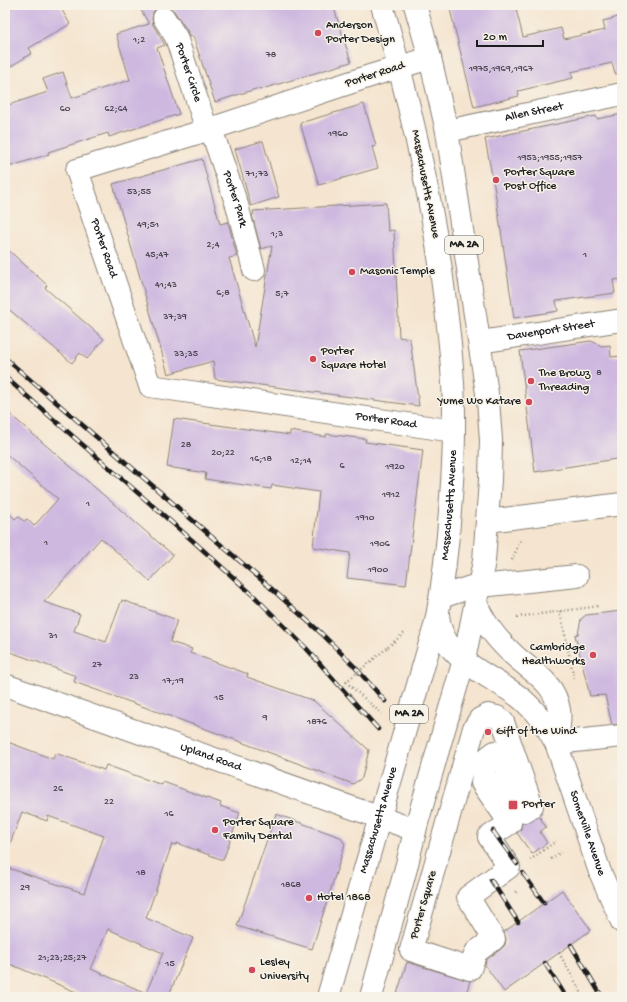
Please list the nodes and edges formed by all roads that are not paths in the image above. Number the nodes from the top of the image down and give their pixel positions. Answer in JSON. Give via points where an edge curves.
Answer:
{"nodes":[{"id":1,"x":382,"y":5,"type":"edge"},
{"id":2,"x":415,"y":5,"type":"edge"},
{"id":3,"x":164,"y":18,"type":"dead end"},
{"id":4,"x":430,"y":58,"type":"junction"},
{"id":5,"x":400,"y":67,"type":"junction"},
{"id":6,"x":622,"y":94,"type":"edge"},
{"id":7,"x":209,"y":129,"type":"junction"},
{"id":8,"x":446,"y":131,"type":"junction"},
{"id":9,"x":254,"y":270,"type":"dead end"},
{"id":10,"x":622,"y":320,"type":"edge"},
{"id":11,"x":480,"y":342,"type":"junction"},
{"id":12,"x":454,"y":430,"type":"junction"},
{"id":13,"x":622,"y":504,"type":"edge"},
{"id":14,"x":488,"y":521,"type":"junction"},
{"id":15,"x":577,"y":576,"type":"dead end"},
{"id":16,"x":478,"y":595,"type":"junction"},
{"id":17,"x":439,"y":604,"type":"junction"},
{"id":18,"x":464,"y":660,"type":"junction"},
{"id":19,"x":5,"y":685,"type":"edge"},
{"id":20,"x":622,"y":736,"type":"edge"},
{"id":21,"x":556,"y":744,"type":"junction"},
{"id":22,"x":532,"y":806,"type":"joint"},
{"id":23,"x":380,"y":818,"type":"junction"},
{"id":24,"x":416,"y":830,"type":"junction"},
{"id":25,"x":622,"y":922,"type":"edge"},
{"id":26,"x":328,"y":997,"type":"edge"},
{"id":27,"x":371,"y":997,"type":"edge"}],
"edges":[{"from":1,"to":5,"type":"street","name":"Massachusetts Avenue","number":"MA 2A"},
{"from":2,"to":4,"type":"street","number":"MA 2A"},
{"from":3,"to":7,"type":"street","name":"Porter Circle","via":[[176,37]]},
{"from":4,"to":5,"type":"street","name":"Porter Road"},
{"from":4,"to":8,"type":"street","number":"MA 2A"},
{"from":5,"to":7,"type":"street","name":"Porter Road"},
{"from":5,"to":12,"type":"street","name":"Massachusetts Avenue","number":"MA 2A","via":[[420,153],[438,252],[450,347]]},
{"from":6,"to":8,"type":"street","name":"Allen Street"},
{"from":7,"to":9,"type":"street","name":"Porter Park","via":[[237,205]]},
{"from":7,"to":12,"type":"street","name":"Porter Road","via":[[77,170],[150,386]]},
{"from":8,"to":11,"type":"street","number":"MA 2A"},
{"from":10,"to":11,"type":"street","name":"Davenport Street"},
{"from":11,"to":14,"type":"street","number":"MA 2A","via":[[490,419]]},
{"from":12,"to":17,"type":"street","name":"Massachusetts Avenue","number":"MA 2A","via":[[450,520]]},
{"from":13,"to":14,"type":"street"},
{"from":14,"to":16,"type":"street","number":"MA 2A"},
{"from":15,"to":16,"type":"street"},
{"from":16,"to":17,"type":"street","via":[[463,589]]},
{"from":16,"to":18,"type":"street","number":"MA 2A"},
{"from":16,"to":21,"type":"street","name":"Somerville Avenue","via":[[486,622],[495,635],[515,656],[541,676],[552,690],[557,701],[560,722]]},
{"from":17,"to":18,"type":"street","name":"Somerville Avenue","via":[[439,626],[443,637]]},
{"from":17,"to":23,"type":"street","name":"Massachusetts Avenue","number":"MA 2A","via":[[432,638]]},
{"from":18,"to":21,"type":"street","name":"Somerville Avenue","via":[[524,701],[542,721]]},
{"from":18,"to":24,"type":"street","number":"MA 2A"},
{"from":19,"to":23,"type":"street","name":"Upland Road"},
{"from":20,"to":21,"type":"street"},
{"from":21,"to":25,"type":"street","name":"Somerville Avenue","via":[[600,872]]},
{"from":22,"to":22,"type":"street","name":"Porter Square","via":[[503,722],[493,715],[483,717],[473,731],[411,950],[470,969],[476,952],[494,939],[468,897],[509,867],[489,837],[510,823],[482,783],[486,759],[496,752],[511,775],[503,780],[525,811]]},
{"from":23,"to":24,"type":"street","name":"Upland Road"},
{"from":23,"to":26,"type":"street","name":"Massachusetts Avenue","number":"MA 2A"},
{"from":24,"to":27,"type":"street","number":"MA 2A"}]}
